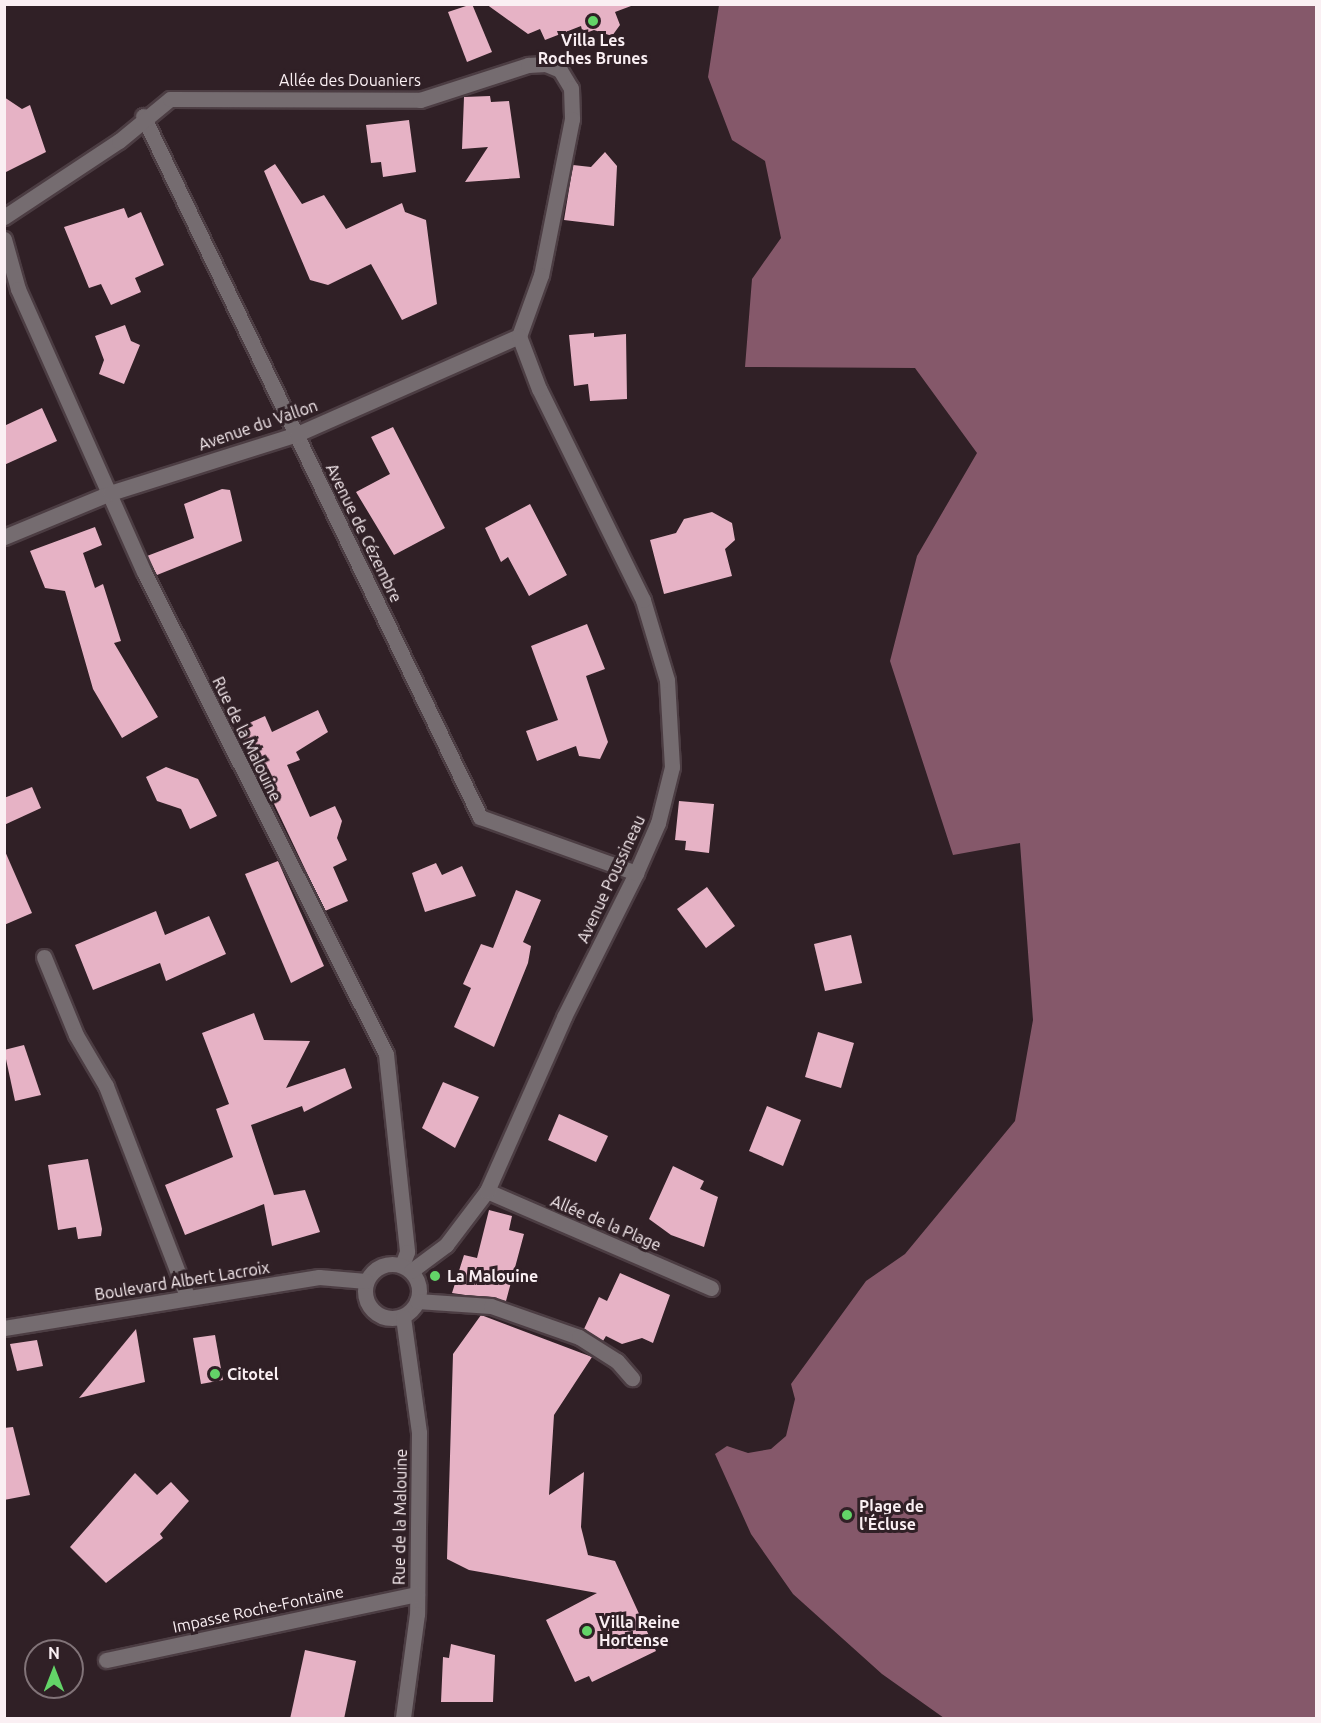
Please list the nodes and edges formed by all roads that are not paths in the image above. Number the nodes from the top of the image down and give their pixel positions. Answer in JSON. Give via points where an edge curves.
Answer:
{"nodes":[{"id":1,"x":143,"y":116,"type":"junction"},
{"id":2,"x":4,"y":217,"type":"edge"},
{"id":3,"x":4,"y":239,"type":"edge"},
{"id":4,"x":11,"y":290,"type":"edge"},
{"id":5,"x":519,"y":336,"type":"junction"},
{"id":6,"x":297,"y":434,"type":"junction"},
{"id":7,"x":110,"y":493,"type":"junction"},
{"id":8,"x":4,"y":537,"type":"edge"},
{"id":9,"x":636,"y":873,"type":"junction"},
{"id":10,"x":44,"y":957,"type":"dead end"},
{"id":11,"x":487,"y":1191,"type":"junction"},
{"id":12,"x":407,"y":1268,"type":"junction"},
{"id":13,"x":366,"y":1281,"type":"junction"},
{"id":14,"x":711,"y":1288,"type":"dead end"},
{"id":15,"x":188,"y":1298,"type":"junction"},
{"id":16,"x":417,"y":1301,"type":"junction"},
{"id":17,"x":403,"y":1317,"type":"junction"},
{"id":18,"x":4,"y":1328,"type":"edge"},
{"id":19,"x":632,"y":1377,"type":"dead end"},
{"id":20,"x":417,"y":1594,"type":"junction"},
{"id":21,"x":106,"y":1660,"type":"dead end"},
{"id":22,"x":403,"y":1719,"type":"edge"}],
"edges":[{"from":1,"to":2,"type":"street","name":"Allée des Douaniers","via":[[119,141]]},
{"from":1,"to":5,"type":"street","name":"Allée des Douaniers","via":[[170,99],[192,95],[420,100],[528,65],[560,70],[571,88],[572,119],[541,275]]},
{"from":1,"to":6,"type":"street","name":"Avenue de Cézembre"},
{"from":3,"to":4,"type":"street","name":"Rue de la Malouine"},
{"from":4,"to":7,"type":"street","name":"Rue de la Malouine"},
{"from":5,"to":6,"type":"street","name":"Avenue du Vallon"},
{"from":5,"to":9,"type":"street","name":"Avenue Poussineau","via":[[539,389],[643,600],[667,680],[672,767],[658,823]]},
{"from":6,"to":7,"type":"street","name":"Avenue du Vallon"},
{"from":6,"to":9,"type":"street","name":"Avenue de Cézembre","via":[[480,817]]},
{"from":7,"to":8,"type":"street","name":"Avenue du Vallon"},
{"from":7,"to":12,"type":"street","name":"Rue de la Malouine","via":[[149,583],[387,1054]]},
{"from":9,"to":11,"type":"street","name":"Avenue Poussineau","via":[[564,1017]]},
{"from":10,"to":15,"type":"street","via":[[76,1035],[106,1086]]},
{"from":11,"to":12,"type":"street","name":"Avenue Poussineau","via":[[446,1245]]},
{"from":11,"to":14,"type":"street","name":"Allée de la Plage"},
{"from":12,"to":13,"type":"street","via":[[377,1268]]},
{"from":12,"to":16,"type":"street","via":[[419,1286]]},
{"from":13,"to":15,"type":"street","name":"Boulevard Albert Lacroix","via":[[319,1277]]},
{"from":13,"to":17,"type":"street","via":[[369,1307],[384,1318]]},
{"from":15,"to":18,"type":"street","name":"Boulevard Albert Lacroix"},
{"from":16,"to":17,"type":"street"},
{"from":16,"to":19,"type":"street","via":[[491,1306],[579,1337]]},
{"from":17,"to":20,"type":"street","name":"Rue de la Malouine","via":[[419,1433]]},
{"from":20,"to":21,"type":"street","name":"Impasse Roche-Fontaine"},
{"from":20,"to":22,"type":"street","name":"Rue de la Malouine"}]}
